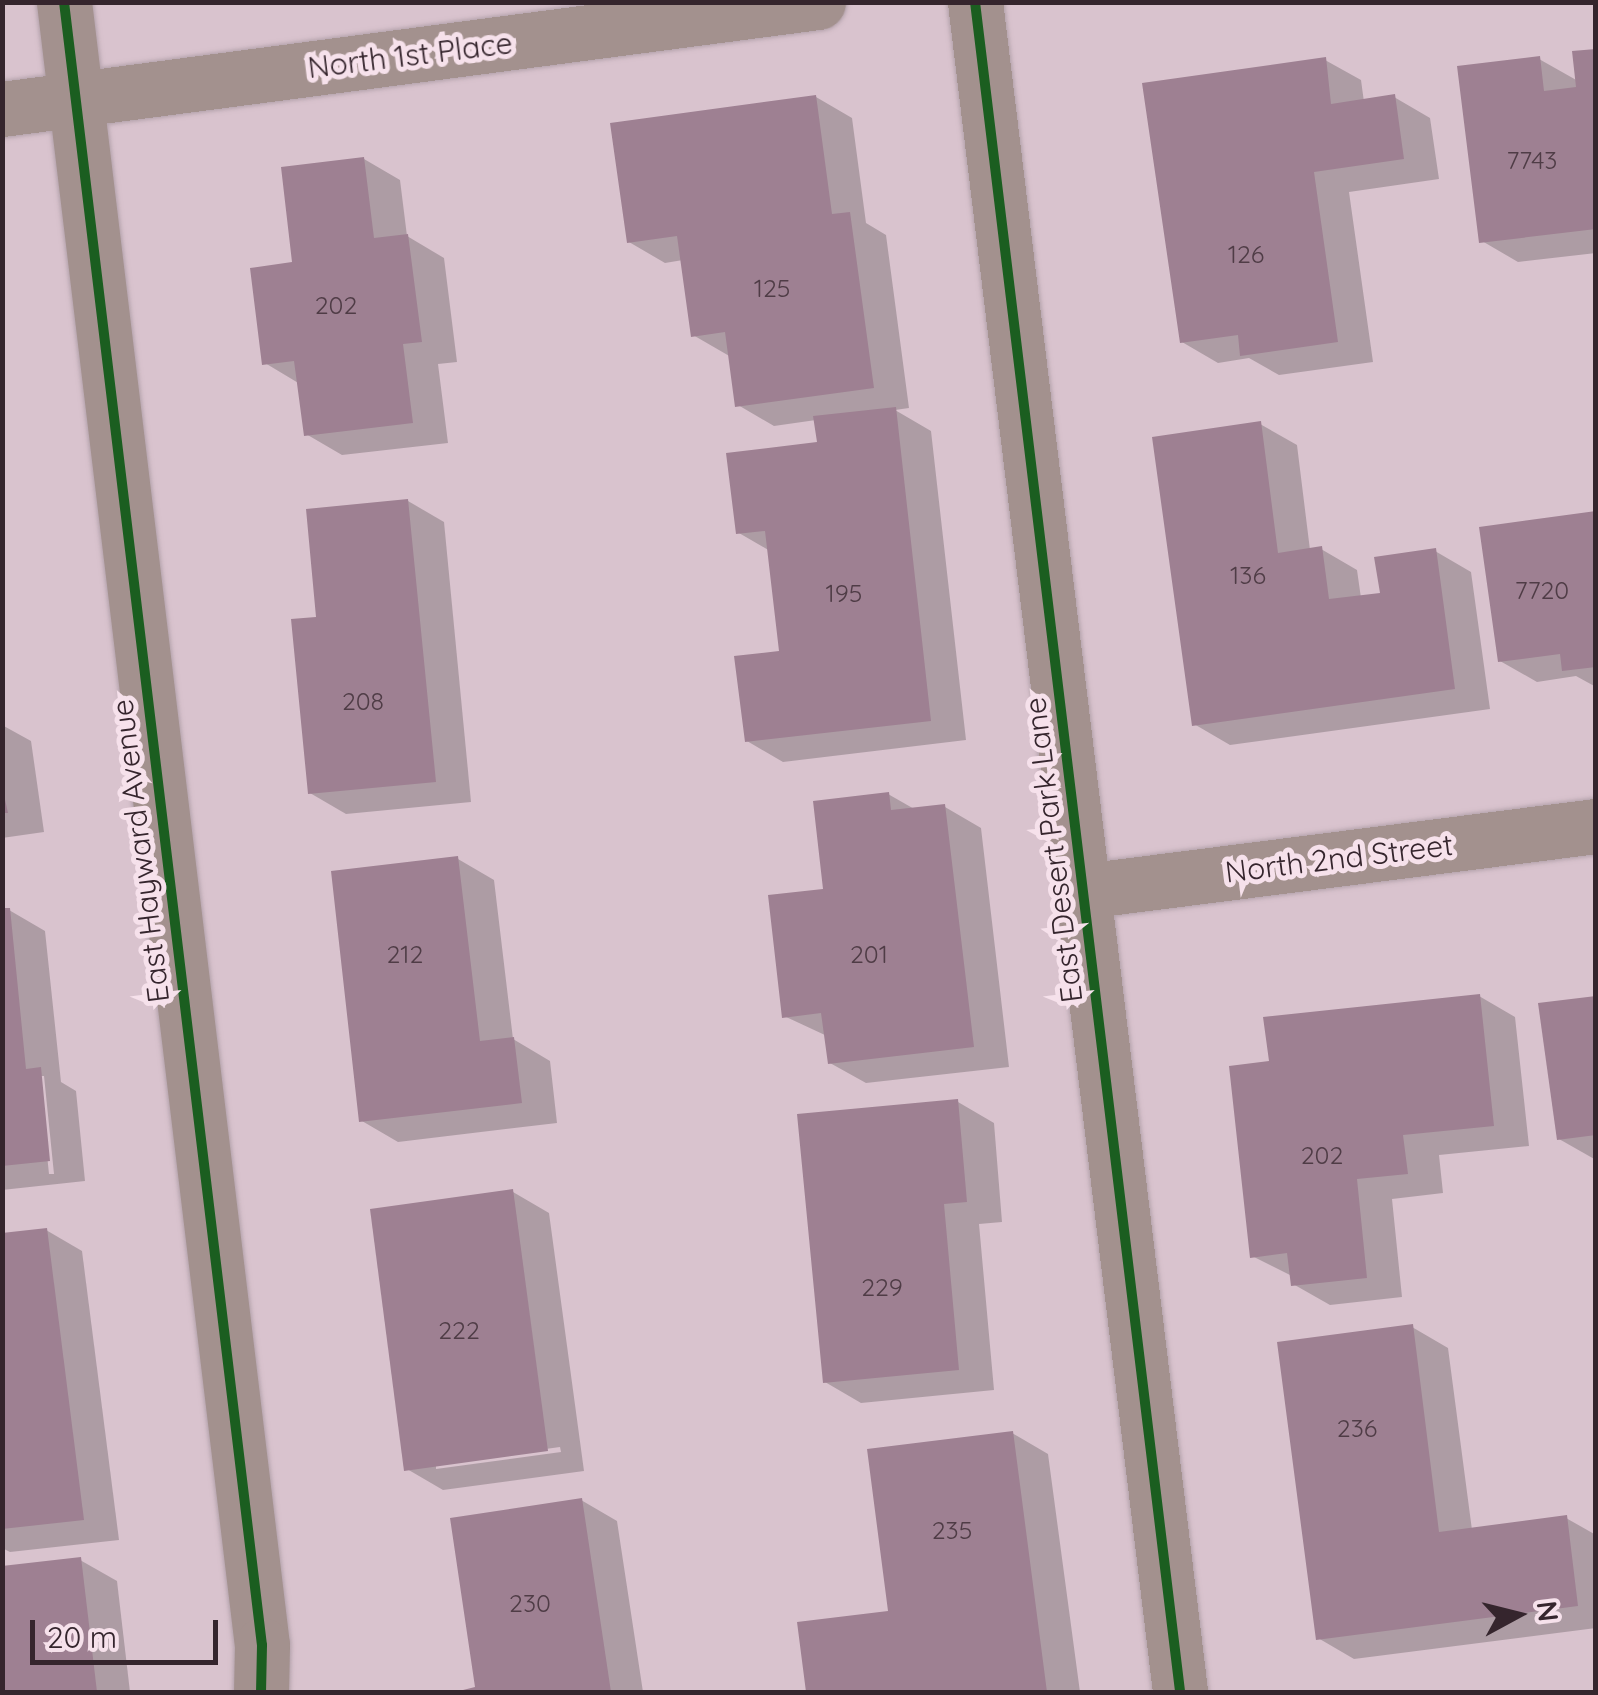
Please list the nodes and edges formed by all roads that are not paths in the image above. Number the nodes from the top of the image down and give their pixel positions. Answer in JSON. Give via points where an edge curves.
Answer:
{"nodes":[{"id":1,"x":64,"y":2,"type":"edge"},
{"id":2,"x":818,"y":2,"type":"edge"},
{"id":3,"x":976,"y":2,"type":"edge"},
{"id":4,"x":74,"y":100,"type":"junction"},
{"id":5,"x":2,"y":109,"type":"edge"},
{"id":6,"x":1596,"y":826,"type":"edge"},
{"id":7,"x":1084,"y":892,"type":"junction"},
{"id":8,"x":261,"y":1692,"type":"edge"},
{"id":9,"x":1180,"y":1692,"type":"edge"}],
"edges":[{"from":1,"to":4,"type":"street","name":"East Hayward Avenue"},
{"from":2,"to":4,"type":"street","name":"North 1st Place"},
{"from":3,"to":7,"type":"street","name":"East Desert Park Lane"},
{"from":4,"to":5,"type":"street","name":"North 1st Place"},
{"from":4,"to":8,"type":"street","name":"East Hayward Avenue","via":[[262,1645]]},
{"from":6,"to":7,"type":"street","name":"North 2nd Street"},
{"from":7,"to":9,"type":"street","name":"East Desert Park Lane"}]}
